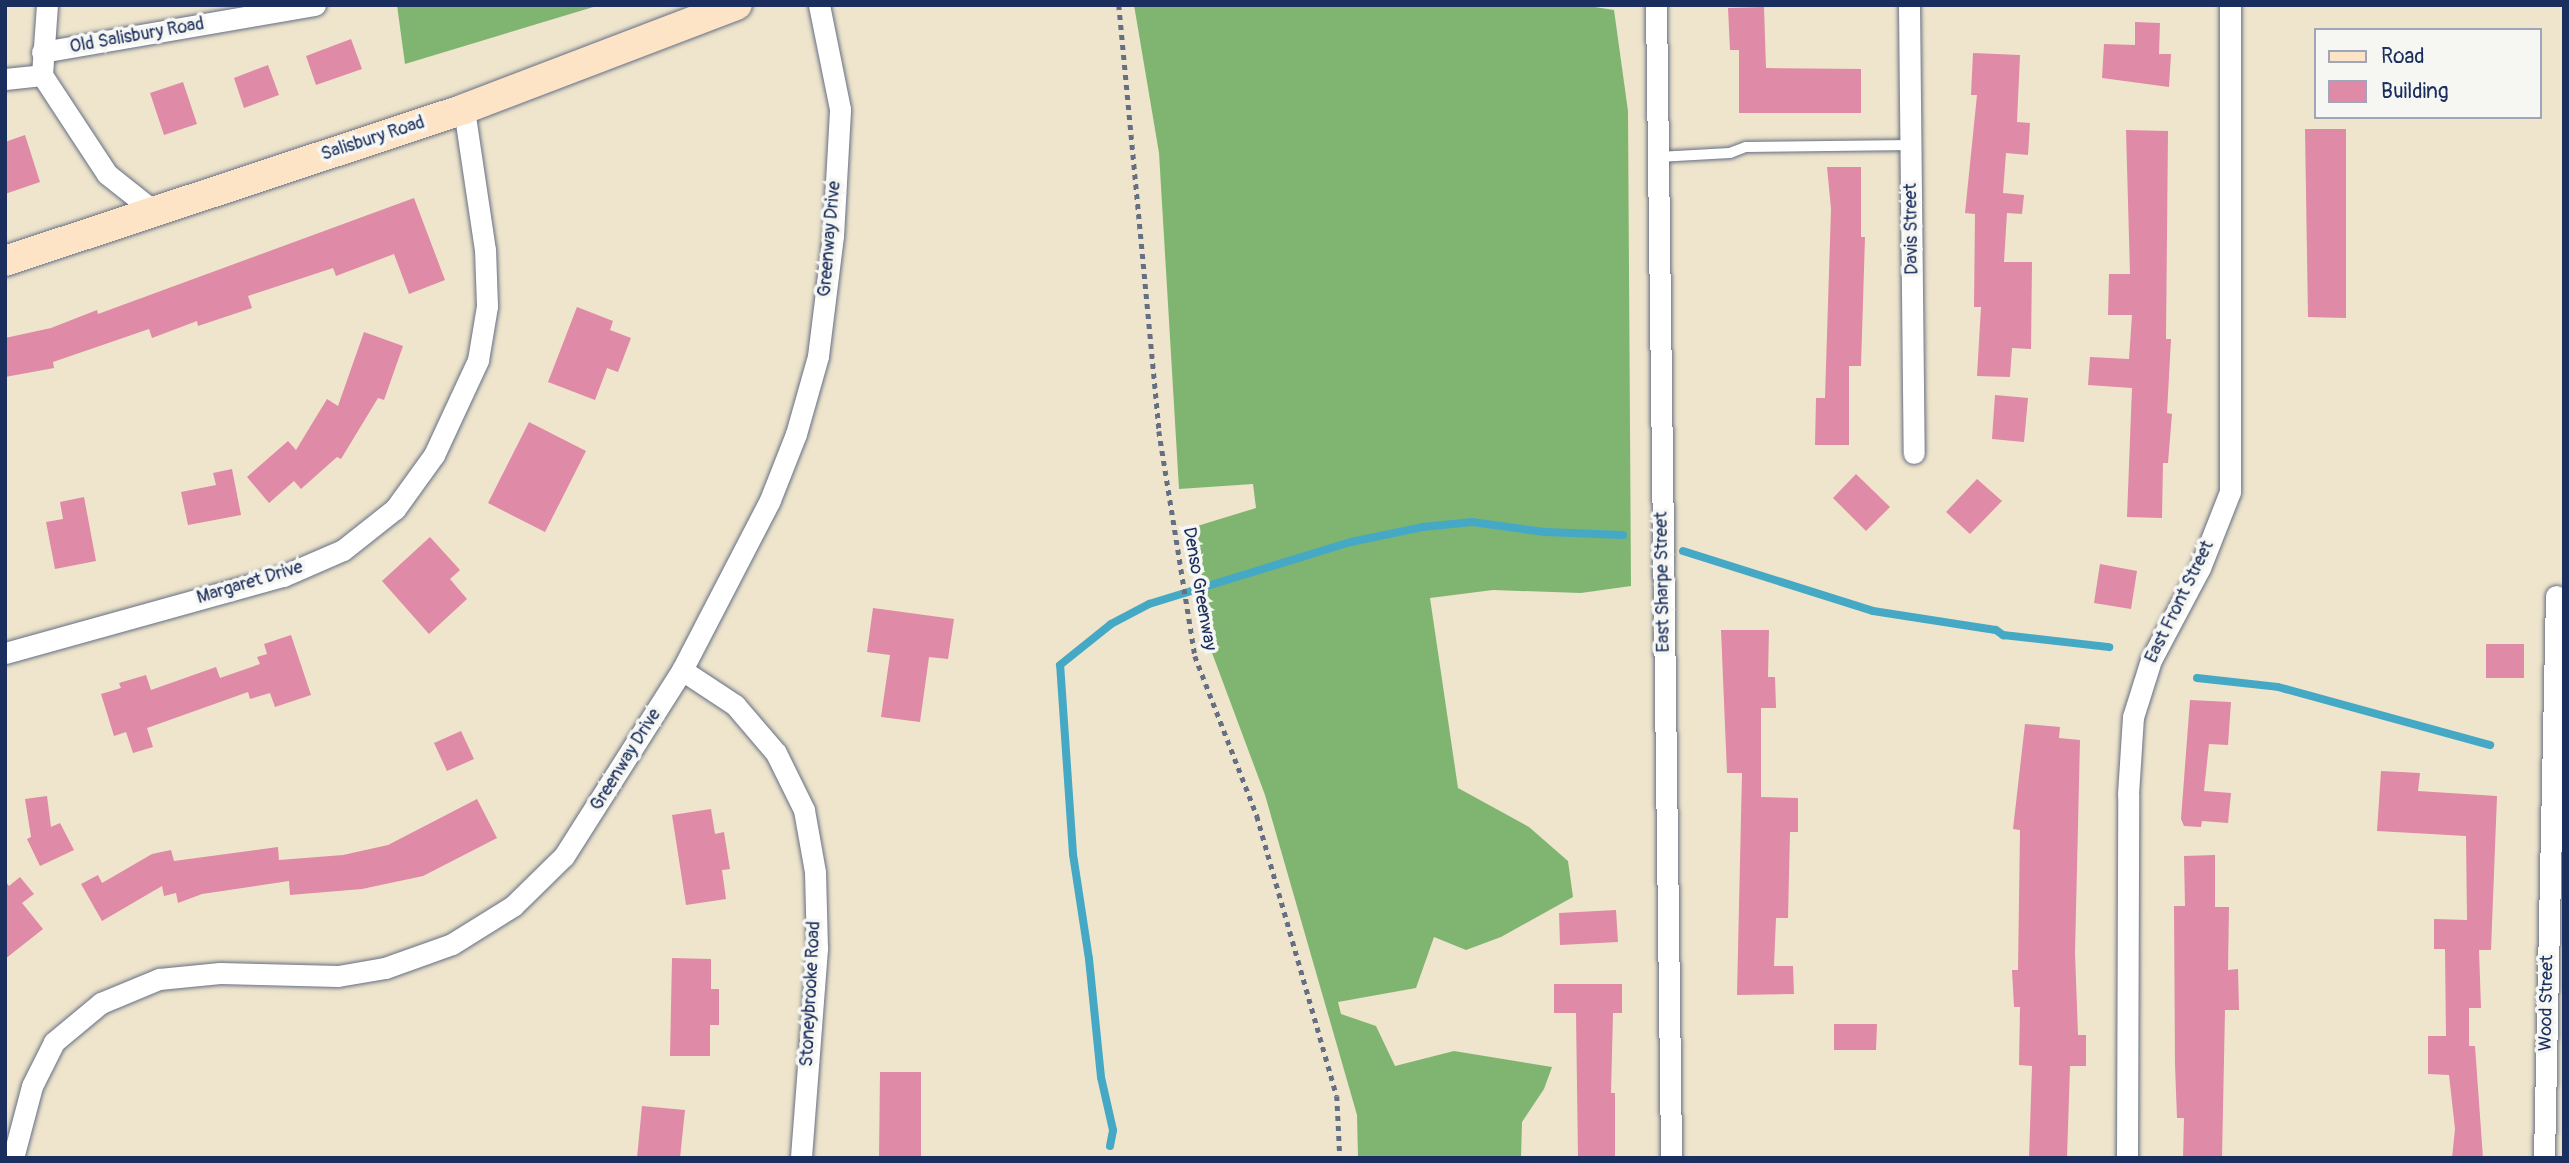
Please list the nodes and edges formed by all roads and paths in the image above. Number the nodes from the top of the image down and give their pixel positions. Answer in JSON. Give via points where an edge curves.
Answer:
{"nodes":[{"id":1,"x":47,"y":5,"type":"edge"},
{"id":2,"x":315,"y":5,"type":"edge"},
{"id":3,"x":737,"y":5,"type":"edge"},
{"id":4,"x":819,"y":5,"type":"edge"},
{"id":5,"x":1119,"y":5,"type":"edge"},
{"id":6,"x":1657,"y":5,"type":"edge"},
{"id":7,"x":1909,"y":5,"type":"edge"},
{"id":8,"x":2230,"y":5,"type":"edge"},
{"id":9,"x":42,"y":52,"type":"junction"},
{"id":10,"x":42,"y":75,"type":"junction"},
{"id":11,"x":5,"y":79,"type":"edge"},
{"id":12,"x":464,"y":109,"type":"junction"},
{"id":13,"x":1911,"y":145,"type":"junction"},
{"id":14,"x":1658,"y":157,"type":"junction"},
{"id":15,"x":155,"y":212,"type":"junction"},
{"id":16,"x":5,"y":261,"type":"edge"},
{"id":17,"x":1914,"y":453,"type":"dead end"},
{"id":18,"x":2556,"y":596,"type":"dead end"},
{"id":19,"x":5,"y":653,"type":"edge"},
{"id":20,"x":682,"y":670,"type":"junction"},
{"id":21,"x":13,"y":1158,"type":"edge"},
{"id":22,"x":801,"y":1158,"type":"edge"},
{"id":23,"x":1340,"y":1158,"type":"edge"},
{"id":24,"x":1671,"y":1158,"type":"edge"},
{"id":25,"x":2127,"y":1158,"type":"edge"},
{"id":26,"x":2544,"y":1158,"type":"edge"}],
"edges":[{"from":1,"to":9,"type":"street"},
{"from":2,"to":9,"type":"street","name":"Old Salisbury Road"},
{"from":3,"to":12,"type":"street","name":"Salisbury Road"},
{"from":4,"to":20,"type":"street","name":"Greenway Drive","via":[[840,108],[833,236],[818,356],[796,434],[770,500]]},
{"from":5,"to":23,"type":"path","name":"Denso Greenway","via":[[1159,431],[1195,656],[1257,816],[1337,1096]]},
{"from":6,"to":14,"type":"street","name":"East Sharpe Street"},
{"from":7,"to":13,"type":"street","name":"Davis Street"},
{"from":8,"to":25,"type":"street","name":"East Front Street","via":[[2230,492],[2200,568],[2151,660],[2133,717],[2128,794]]},
{"from":9,"to":10,"type":"street"},
{"from":10,"to":11,"type":"street"},
{"from":10,"to":15,"type":"street","via":[[107,174]]},
{"from":12,"to":15,"type":"street","name":"Salisbury Road"},
{"from":12,"to":19,"type":"street","name":"Margaret Drive","via":[[485,250],[487,306],[481,346],[452,422],[395,509],[343,550],[283,576]]},
{"from":13,"to":14,"type":"lane","via":[[1746,147],[1730,153]]},
{"from":13,"to":17,"type":"street","name":"Davis Street"},
{"from":14,"to":24,"type":"street","name":"East Sharpe Street"},
{"from":15,"to":16,"type":"street","name":"Salisbury Road"},
{"from":18,"to":26,"type":"street","name":"Wood Street"},
{"from":20,"to":21,"type":"street","name":"Greenway Drive","via":[[564,856],[513,906],[452,944],[385,968],[338,976],[220,973],[159,979],[101,1003],[54,1042],[32,1086]]},
{"from":20,"to":22,"type":"street","name":"Stoneybrooke Road","via":[[735,705],[776,753],[804,810],[815,872],[817,949]]}]}
